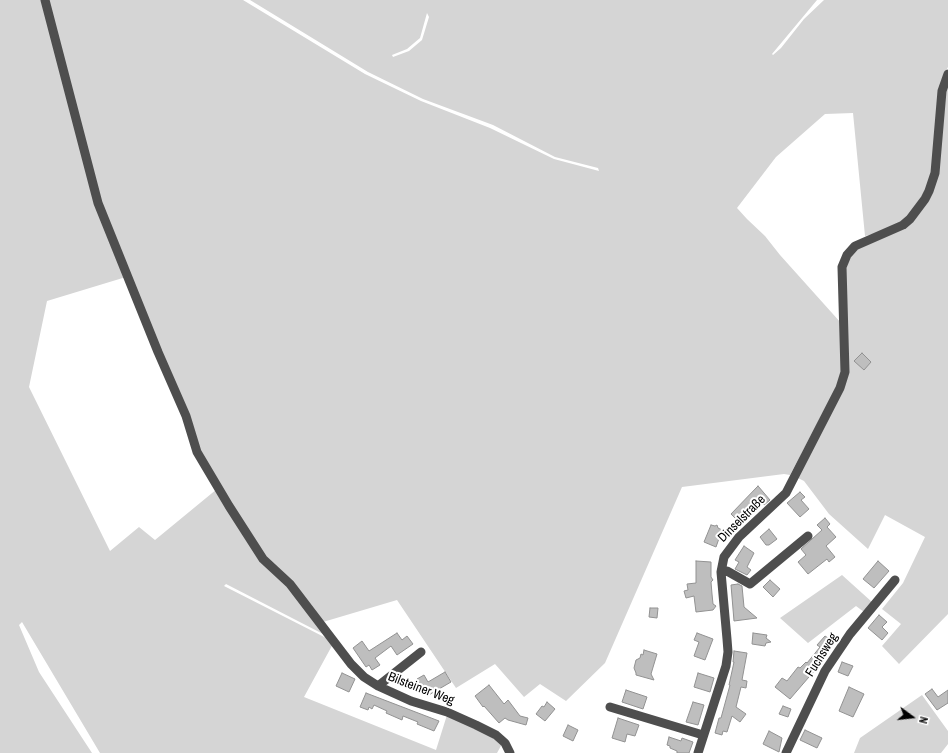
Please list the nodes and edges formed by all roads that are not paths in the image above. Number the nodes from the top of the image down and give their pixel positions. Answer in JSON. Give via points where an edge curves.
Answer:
{"nodes":[{"id":1,"x":45,"y":0,"type":"edge"},
{"id":2,"x":948,"y":74,"type":"edge"},
{"id":3,"x":808,"y":536,"type":"dead end"},
{"id":4,"x":721,"y":572,"type":"junction"},
{"id":5,"x":895,"y":580,"type":"dead end"},
{"id":6,"x":421,"y":652,"type":"dead end"},
{"id":7,"x":378,"y":686,"type":"junction"},
{"id":8,"x":610,"y":707,"type":"dead end"},
{"id":9,"x":704,"y":735,"type":"junction"},
{"id":10,"x":510,"y":753,"type":"edge"},
{"id":11,"x":698,"y":753,"type":"edge"},
{"id":12,"x":786,"y":753,"type":"edge"}],
"edges":[{"from":1,"to":7,"type":"street","name":"Bilsteiner Weg","via":[[98,203],[186,416],[197,452],[263,559],[290,584],[351,664],[364,678]]},
{"from":2,"to":4,"type":"street","name":"Dinselstraße","via":[[942,91],[935,173],[923,202],[903,226],[855,246],[844,260],[843,380],[789,487],[782,498],[729,549],[724,557]]},
{"from":3,"to":4,"type":"street","via":[[750,584],[727,571]]},
{"from":4,"to":9,"type":"street","name":"Dinselstraße","via":[[728,652]]},
{"from":5,"to":12,"type":"street","name":"Fuchsweg","via":[[850,634],[825,671]]},
{"from":6,"to":7,"type":"street"},
{"from":7,"to":10,"type":"street","name":"Bilsteiner Weg","via":[[411,701],[447,712],[496,735],[505,743]]},
{"from":8,"to":9,"type":"street"},
{"from":9,"to":11,"type":"street","name":"Dinselstraße"}]}
